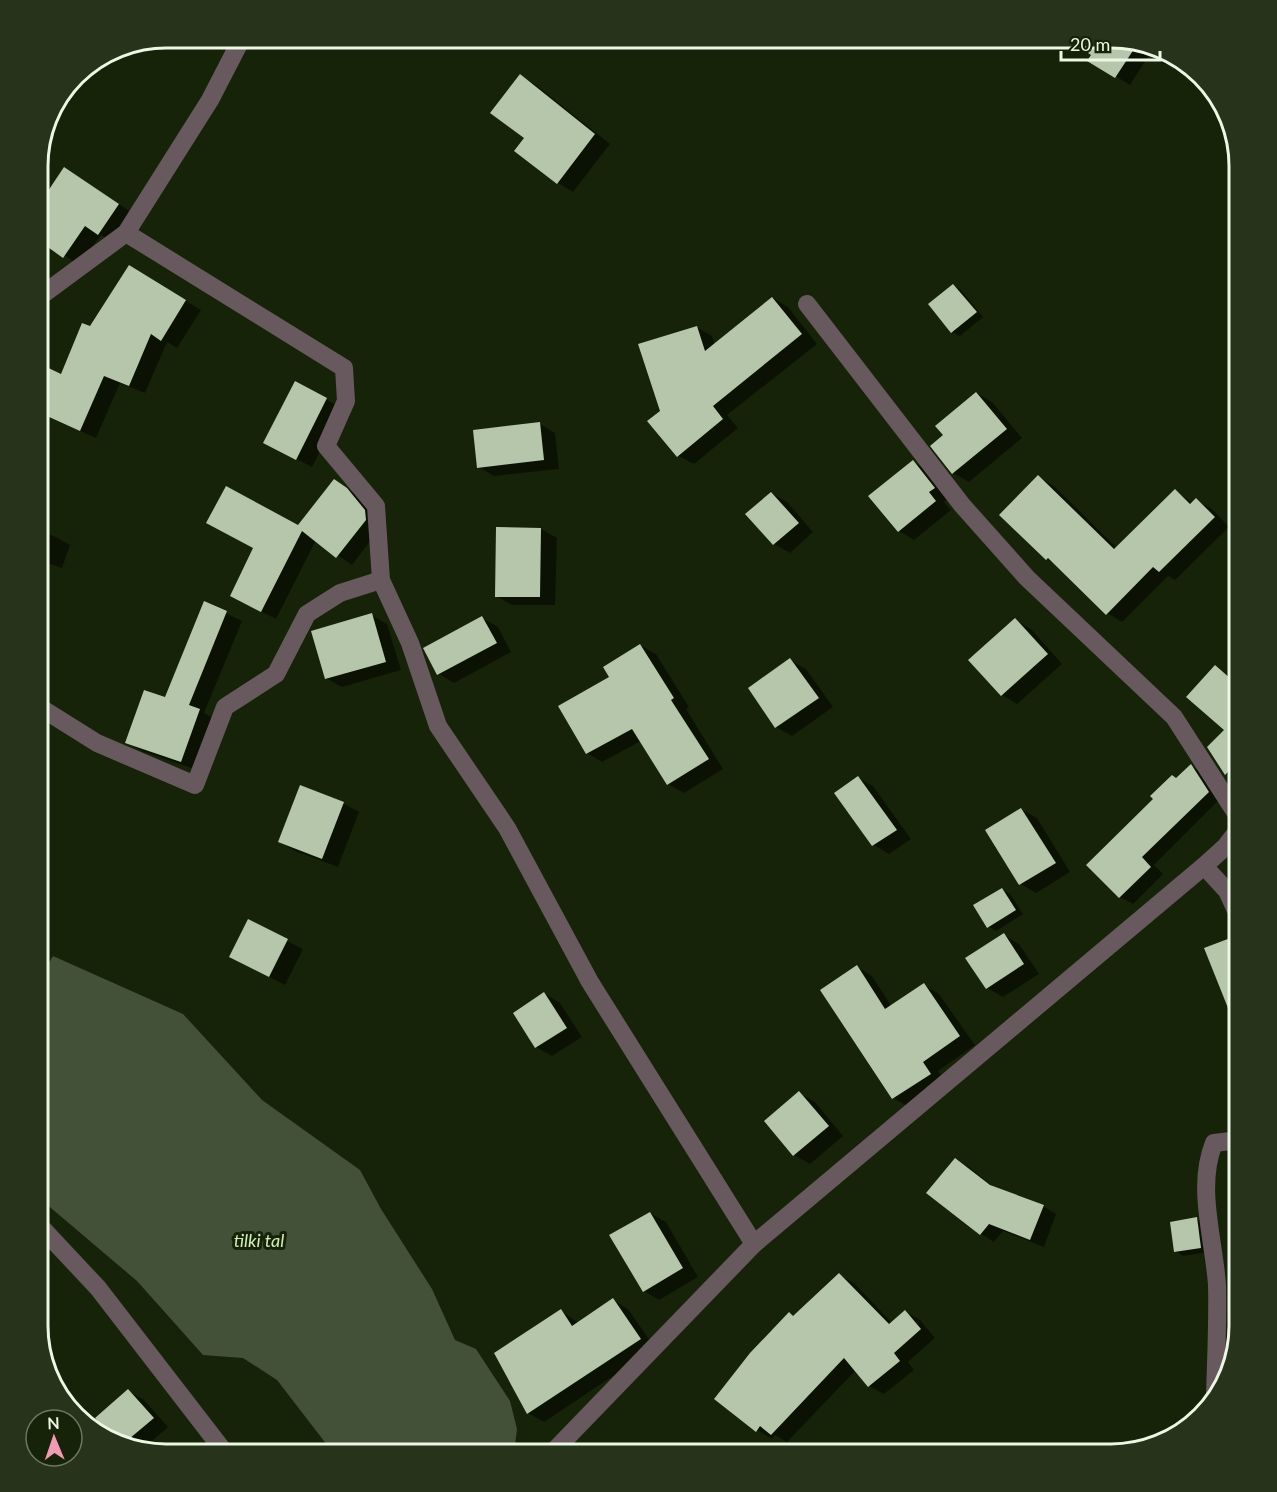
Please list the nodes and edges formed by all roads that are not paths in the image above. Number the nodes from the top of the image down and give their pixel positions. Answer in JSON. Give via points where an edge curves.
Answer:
{"nodes":[{"id":1,"x":237,"y":48,"type":"edge"},
{"id":2,"x":126,"y":233,"type":"junction"},
{"id":3,"x":48,"y":291,"type":"edge"},
{"id":4,"x":807,"y":304,"type":"dead end"},
{"id":5,"x":381,"y":580,"type":"junction"},
{"id":6,"x":48,"y":712,"type":"edge"},
{"id":7,"x":1229,"y":803,"type":"edge"},
{"id":8,"x":1229,"y":842,"type":"edge"},
{"id":9,"x":1204,"y":866,"type":"junction"},
{"id":10,"x":1229,"y":895,"type":"edge"},
{"id":11,"x":1229,"y":1141,"type":"edge"},
{"id":12,"x":48,"y":1235,"type":"edge"},
{"id":13,"x":754,"y":1244,"type":"junction"},
{"id":14,"x":1215,"y":1381,"type":"edge"},
{"id":15,"x":218,"y":1444,"type":"edge"},
{"id":16,"x":562,"y":1444,"type":"edge"}],
"edges":[{"from":1,"to":2,"type":"street","via":[[210,100]]},
{"from":2,"to":3,"type":"street"},
{"from":2,"to":5,"type":"street","via":[[344,368],[346,401],[326,446],[376,506]]},
{"from":4,"to":7,"type":"street","via":[[962,505],[1027,578],[1174,717]]},
{"from":5,"to":6,"type":"street","via":[[340,593],[307,614],[276,674],[225,707],[195,784],[98,743]]},
{"from":5,"to":13,"type":"street","via":[[410,643],[438,726],[507,828],[590,982]]},
{"from":8,"to":9,"type":"street"},
{"from":9,"to":10,"type":"street"},
{"from":9,"to":13,"type":"street"},
{"from":11,"to":14,"type":"street","via":[[1215,1143],[1209,1156],[1206,1192],[1216,1285]]},
{"from":12,"to":15,"type":"street","via":[[98,1288]]},
{"from":13,"to":16,"type":"street"}]}
